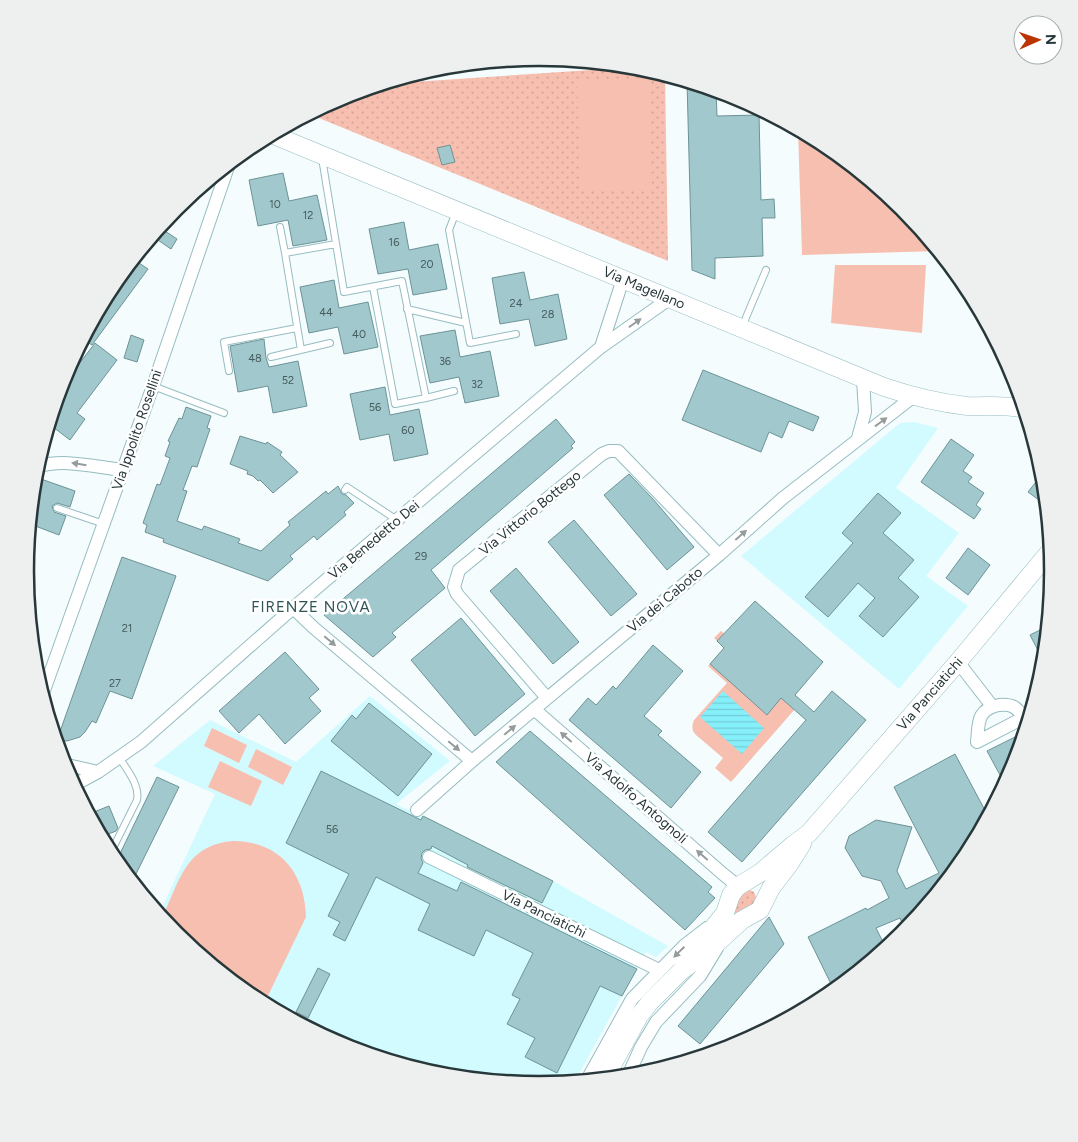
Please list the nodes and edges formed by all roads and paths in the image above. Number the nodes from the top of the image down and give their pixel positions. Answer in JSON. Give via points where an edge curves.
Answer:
{"nodes":[{"id":1,"x":279,"y":137,"type":"edge"},
{"id":2,"x":321,"y":155,"type":"junction"},
{"id":3,"x":225,"y":175,"type":"edge"},
{"id":4,"x":456,"y":210,"type":"junction"},
{"id":5,"x":280,"y":227,"type":"dead end"},
{"id":6,"x":336,"y":244,"type":"junction"},
{"id":7,"x":285,"y":253,"type":"junction"},
{"id":8,"x":766,"y":270,"type":"dead end"},
{"id":9,"x":623,"y":279,"type":"junction"},
{"id":10,"x":373,"y":287,"type":"junction"},
{"id":11,"x":669,"y":299,"type":"junction"},
{"id":12,"x":407,"y":309,"type":"junction"},
{"id":13,"x":466,"y":323,"type":"junction"},
{"id":14,"x":297,"y":328,"type":"junction"},
{"id":15,"x":742,"y":328,"type":"junction"},
{"id":16,"x":516,"y":334,"type":"dead end"},
{"id":17,"x":330,"y":343,"type":"dead end"},
{"id":18,"x":602,"y":347,"type":"junction"},
{"id":19,"x":301,"y":350,"type":"junction"},
{"id":20,"x":271,"y":357,"type":"dead end"},
{"id":21,"x":229,"y":371,"type":"dead end"},
{"id":22,"x":863,"y":379,"type":"junction"},
{"id":23,"x":153,"y":386,"type":"junction"},
{"id":24,"x":454,"y":391,"type":"dead end"},
{"id":25,"x":914,"y":396,"type":"junction"},
{"id":26,"x":426,"y":398,"type":"junction"},
{"id":27,"x":1016,"y":407,"type":"edge"},
{"id":28,"x":224,"y":414,"type":"dead end"},
{"id":29,"x":858,"y":438,"type":"junction"},
{"id":30,"x":45,"y":465,"type":"edge"},
{"id":31,"x":122,"y":470,"type":"junction"},
{"id":32,"x":345,"y":490,"type":"dead end"},
{"id":33,"x":57,"y":508,"type":"dead end"},
{"id":34,"x":397,"y":520,"type":"junction"},
{"id":35,"x":104,"y":524,"type":"junction"},
{"id":36,"x":719,"y":555,"type":"junction"},
{"id":37,"x":1044,"y":559,"type":"edge"},
{"id":38,"x":293,"y":608,"type":"junction"},
{"id":39,"x":958,"y":662,"type":"junction"},
{"id":40,"x":46,"y":684,"type":"edge"},
{"id":41,"x":547,"y":698,"type":"junction"},
{"id":42,"x":992,"y":706,"type":"junction"},
{"id":43,"x":534,"y":709,"type":"junction"},
{"id":44,"x":1023,"y":713,"type":"edge"},
{"id":45,"x":1022,"y":719,"type":"edge"},
{"id":46,"x":119,"y":757,"type":"junction"},
{"id":47,"x":472,"y":761,"type":"junction"},
{"id":48,"x":73,"y":766,"type":"edge"},
{"id":49,"x":98,"y":772,"type":"junction"},
{"id":50,"x":80,"y":782,"type":"edge"},
{"id":51,"x":417,"y":810,"type":"dead end"},
{"id":52,"x":806,"y":837,"type":"junction"},
{"id":53,"x":114,"y":845,"type":"edge"},
{"id":54,"x":429,"y":857,"type":"dead end"},
{"id":55,"x":741,"y":884,"type":"junction"},
{"id":56,"x":763,"y":904,"type":"junction"},
{"id":57,"x":718,"y":923,"type":"junction"},
{"id":58,"x":736,"y":925,"type":"junction"},
{"id":59,"x":659,"y":970,"type":"junction"},
{"id":60,"x":681,"y":971,"type":"junction"},
{"id":61,"x":641,"y":1047,"type":"junction"},
{"id":62,"x":638,"y":1067,"type":"edge"},
{"id":63,"x":632,"y":1068,"type":"edge"},
{"id":64,"x":609,"y":1071,"type":"edge"},
{"id":65,"x":590,"y":1073,"type":"edge"}],
"edges":[{"from":1,"to":2,"type":"main road","name":"Via Magellano"},
{"from":2,"to":4,"type":"main road","name":"Via Magellano"},
{"from":2,"to":6,"type":"lane"},
{"from":3,"to":23,"type":"street","name":"Via Ippolito Rosellini"},
{"from":4,"to":9,"type":"main road","name":"Via Magellano"},
{"from":4,"to":13,"type":"lane","via":[[449,230]]},
{"from":5,"to":7,"type":"lane"},
{"from":6,"to":7,"type":"lane"},
{"from":6,"to":10,"type":"lane","via":[[344,292]]},
{"from":7,"to":14,"type":"lane"},
{"from":8,"to":15,"type":"lane"},
{"from":9,"to":11,"type":"main road","name":"Via Magellano"},
{"from":9,"to":18,"type":"street"},
{"from":10,"to":12,"type":"lane","via":[[402,281]]},
{"from":10,"to":26,"type":"lane","via":[[396,404]]},
{"from":11,"to":15,"type":"main road","name":"Via Magellano"},
{"from":18,"to":11,"type":"street","name":"Via Benedetto Dei","one_way":true},
{"from":12,"to":13,"type":"lane"},
{"from":12,"to":26,"type":"lane"},
{"from":13,"to":16,"type":"lane","via":[[470,343]]},
{"from":14,"to":19,"type":"lane"},
{"from":14,"to":21,"type":"lane","via":[[224,342]]},
{"from":15,"to":22,"type":"main road","name":"Via Magellano"},
{"from":17,"to":19,"type":"lane"},
{"from":18,"to":34,"type":"street","name":"Via Benedetto Dei"},
{"from":19,"to":20,"type":"lane"},
{"from":22,"to":25,"type":"main road","name":"Via Magellano"},
{"from":22,"to":29,"type":"street","via":[[865,412]]},
{"from":23,"to":28,"type":"lane"},
{"from":23,"to":31,"type":"street","name":"Via Ippolito Rosellini"},
{"from":24,"to":26,"type":"lane"},
{"from":25,"to":27,"type":"main road","name":"Via Magellano","via":[[966,406]]},
{"from":29,"to":25,"type":"street","name":"Via dei Caboto","one_way":true},
{"from":36,"to":29,"type":"street","name":"Via dei Caboto","one_way":true},
{"from":31,"to":30,"type":"street","one_way":true,"via":[[71,463]]},
{"from":31,"to":35,"type":"street","name":"Via Ippolito Rosellini"},
{"from":32,"to":34,"type":"lane","via":[[348,487]]},
{"from":33,"to":35,"type":"lane"},
{"from":34,"to":38,"type":"street","name":"Via Benedetto Dei"},
{"from":35,"to":40,"type":"street","name":"Via Ippolito Rosellini"},
{"from":36,"to":41,"type":"street","name":"Via dei Caboto"},
{"from":36,"to":41,"type":"street","name":"Via Vittorio Bottego","via":[[618,451],[610,451],[602,454],[458,570],[454,586],[457,594]]},
{"from":37,"to":39,"type":"main road","name":"Via Panciatichi"},
{"from":38,"to":46,"type":"street","name":"Via Benedetto Dei","via":[[163,724]]},
{"from":38,"to":47,"type":"street","one_way":true},
{"from":39,"to":42,"type":"street"},
{"from":39,"to":52,"type":"main road","name":"Via Panciatichi"},
{"from":41,"to":43,"type":"street","name":"Via dei Caboto"},
{"from":42,"to":44,"type":"street","via":[[1011,705]]},
{"from":42,"to":45,"type":"street","via":[[981,716],[977,742]]},
{"from":47,"to":43,"type":"street","name":"Via dei Caboto","one_way":true},
{"from":55,"to":43,"type":"street","name":"Via Adolfo Antognoli","one_way":true,"via":[[723,874]]},
{"from":46,"to":49,"type":"street","name":"Via Benedetto Dei"},
{"from":46,"to":53,"type":"lane","via":[[138,794]]},
{"from":47,"to":51,"type":"street","name":"Via dei Caboto"},
{"from":48,"to":49,"type":"street"},
{"from":49,"to":50,"type":"street","name":"Via Benedetto Dei"},
{"from":52,"to":55,"type":"main road","name":"Via Panciatichi"},
{"from":52,"to":56,"type":"main road","name":"Via Panciatichi"},
{"from":54,"to":59,"type":"street","name":"Via Panciatichi"},
{"from":55,"to":56,"type":"main road","via":[[750,883],[759,889]]},
{"from":55,"to":57,"type":"main road","name":"Via Panciatichi","via":[[733,892]]},
{"from":56,"to":58,"type":"main road","name":"Via Panciatichi","via":[[757,912]]},
{"from":57,"to":59,"type":"street","one_way":true,"via":[[698,935]]},
{"from":57,"to":60,"type":"main road","name":"Via Panciatichi"},
{"from":58,"to":60,"type":"main road"},
{"from":58,"to":61,"type":"street","name":"Via Panciatichi","via":[[700,976],[656,1022]]},
{"from":59,"to":65,"type":"street","via":[[627,1007]]},
{"from":60,"to":64,"type":"main road","via":[[639,1016]]},
{"from":61,"to":62,"type":"street"},
{"from":61,"to":63,"type":"street","name":"Via Panciatichi"}]}
